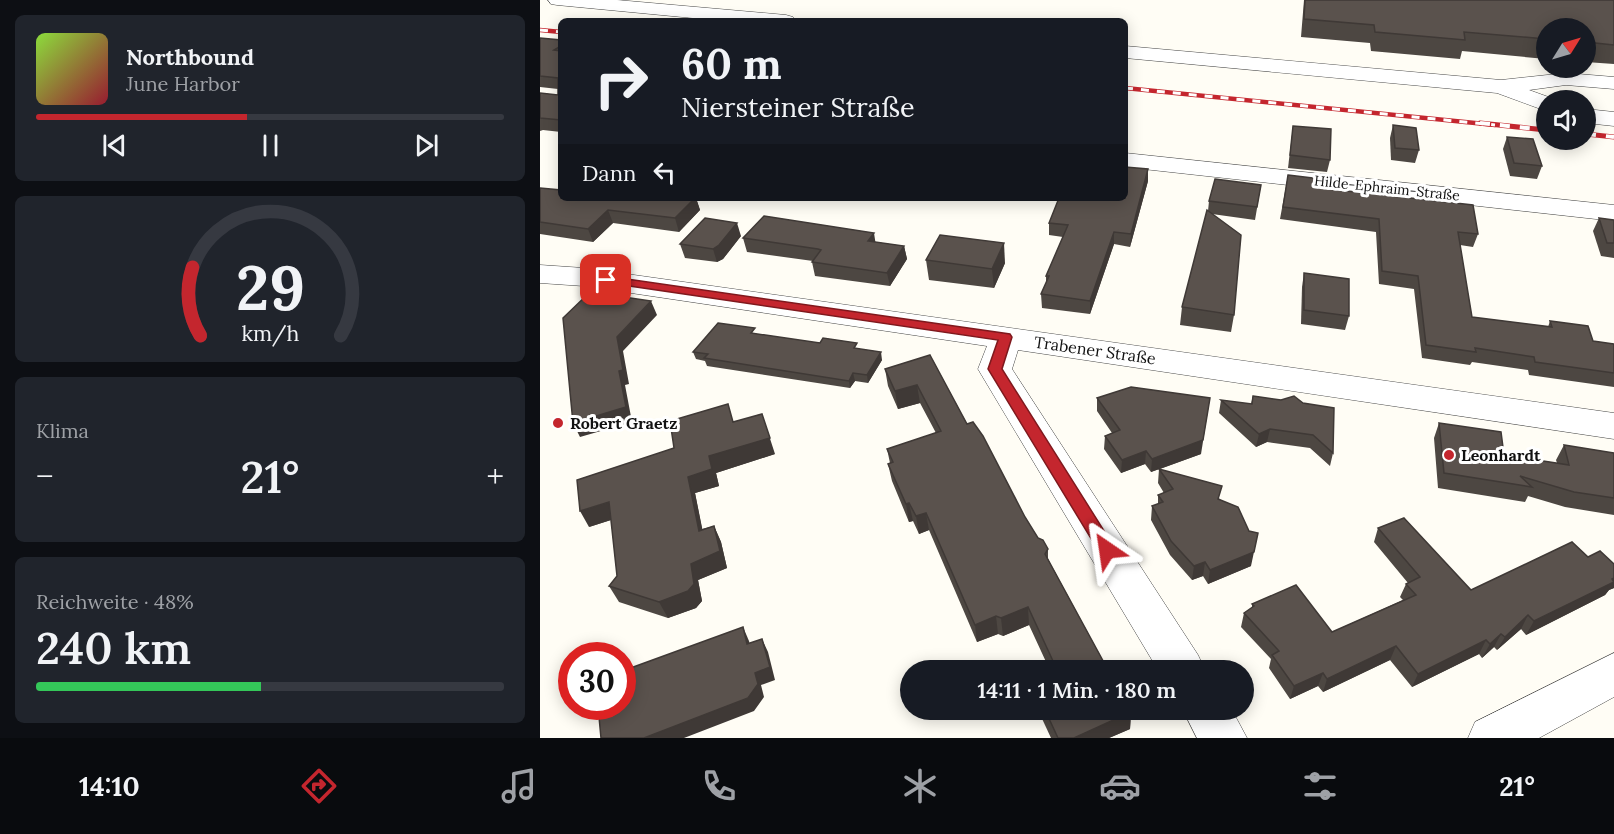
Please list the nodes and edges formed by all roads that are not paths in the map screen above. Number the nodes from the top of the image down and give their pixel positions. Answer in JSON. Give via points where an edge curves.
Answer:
{"nodes":[{"id":1,"x":557,"y":0,"type":"edge"},
{"id":2,"x":540,"y":13,"type":"edge"},
{"id":3,"x":591,"y":18,"type":"edge"},
{"id":4,"x":753,"y":18,"type":"edge"},
{"id":5,"x":1128,"y":52,"type":"edge"},
{"id":6,"x":1128,"y":70,"type":"edge"},
{"id":7,"x":1614,"y":83,"type":"edge"},
{"id":8,"x":1501,"y":87,"type":"junction"},
{"id":9,"x":1536,"y":100,"type":"edge"},
{"id":10,"x":1536,"y":111,"type":"edge"},
{"id":11,"x":1596,"y":117,"type":"edge"},
{"id":12,"x":1614,"y":119,"type":"edge"},
{"id":13,"x":1128,"y":160,"type":"edge"},
{"id":14,"x":1614,"y":213,"type":"edge"},
{"id":15,"x":540,"y":274,"type":"edge"},
{"id":16,"x":1006,"y":337,"type":"junction"},
{"id":17,"x":1614,"y":426,"type":"edge"},
{"id":18,"x":1176,"y":660,"type":"edge"},
{"id":19,"x":1614,"y":674,"type":"edge"},
{"id":20,"x":1212,"y":720,"type":"edge"},
{"id":21,"x":1223,"y":738,"type":"edge"},
{"id":22,"x":1492,"y":738,"type":"edge"}],
"edges":[{"from":1,"to":4,"type":"street"},
{"from":2,"to":3,"type":"street"},
{"from":5,"to":8,"type":"street"},
{"from":6,"to":10,"type":"street"},
{"from":7,"to":8,"type":"street","via":[[1566,79]]},
{"from":8,"to":9,"type":"street"},
{"from":11,"to":12,"type":"street"},
{"from":13,"to":14,"type":"street","name":"Hilde-Ephraim-Straße"},
{"from":15,"to":16,"type":"street","name":"Trabener Straße"},
{"from":16,"to":17,"type":"street","name":"Trabener Straße"},
{"from":16,"to":18,"type":"street","via":[[995,369]]},
{"from":19,"to":22,"type":"street"},
{"from":20,"to":21,"type":"street"}]}
